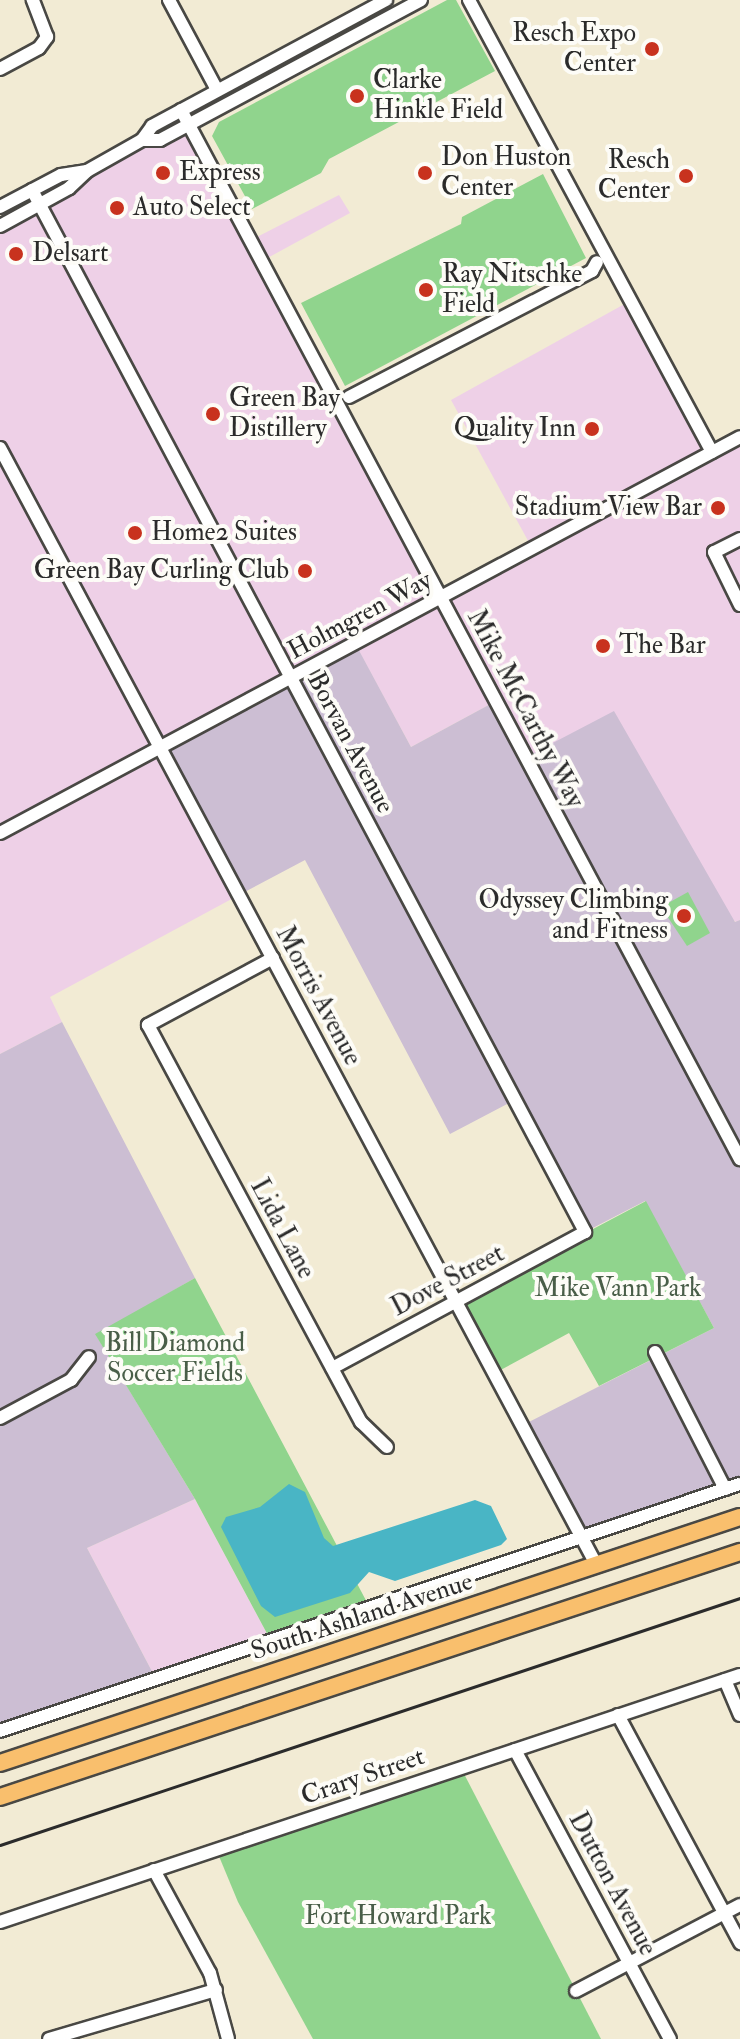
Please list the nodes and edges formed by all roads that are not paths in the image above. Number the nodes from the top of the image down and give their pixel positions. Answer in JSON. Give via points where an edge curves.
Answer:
{"nodes":[{"id":1,"x":33,"y":0,"type":"edge"},
{"id":2,"x":169,"y":0,"type":"edge"},
{"id":3,"x":386,"y":0,"type":"edge"},
{"id":4,"x":421,"y":0,"type":"edge"},
{"id":5,"x":469,"y":0,"type":"edge"},
{"id":6,"x":0,"y":69,"type":"edge"},
{"id":7,"x":217,"y":90,"type":"junction"},
{"id":8,"x":181,"y":110,"type":"junction"},
{"id":9,"x":189,"y":124,"type":"junction"},
{"id":10,"x":142,"y":140,"type":"junction"},
{"id":11,"x":87,"y":171,"type":"junction"},
{"id":12,"x":32,"y":190,"type":"junction"},
{"id":13,"x":39,"y":205,"type":"junction"},
{"id":14,"x":0,"y":207,"type":"edge"},
{"id":15,"x":0,"y":226,"type":"edge"},
{"id":16,"x":597,"y":262,"type":"dead end"},
{"id":17,"x":349,"y":397,"type":"dead end"},
{"id":18,"x":740,"y":437,"type":"edge"},
{"id":19,"x":0,"y":448,"type":"edge"},
{"id":20,"x":712,"y":452,"type":"junction"},
{"id":21,"x":740,"y":539,"type":"edge"},
{"id":22,"x":441,"y":597,"type":"junction"},
{"id":23,"x":740,"y":605,"type":"edge"},
{"id":24,"x":290,"y":678,"type":"junction"},
{"id":25,"x":160,"y":748,"type":"junction"},
{"id":26,"x":0,"y":833,"type":"edge"},
{"id":27,"x":273,"y":958,"type":"junction"},
{"id":28,"x":740,"y":1159,"type":"edge"},
{"id":29,"x":585,"y":1232,"type":"joint"},
{"id":30,"x":457,"y":1301,"type":"junction"},
{"id":31,"x":655,"y":1352,"type":"dead end"},
{"id":32,"x":89,"y":1357,"type":"dead end"},
{"id":33,"x":332,"y":1368,"type":"junction"},
{"id":34,"x":0,"y":1418,"type":"edge"},
{"id":35,"x":387,"y":1447,"type":"dead end"},
{"id":36,"x":740,"y":1484,"type":"edge"},
{"id":37,"x":725,"y":1489,"type":"junction"},
{"id":38,"x":740,"y":1517,"type":"edge"},
{"id":39,"x":584,"y":1538,"type":"junction"},
{"id":40,"x":740,"y":1552,"type":"edge"},
{"id":41,"x":596,"y":1564,"type":"junction"},
{"id":42,"x":740,"y":1675,"type":"edge"},
{"id":43,"x":725,"y":1680,"type":"junction"},
{"id":44,"x":618,"y":1715,"type":"junction"},
{"id":45,"x":740,"y":1715,"type":"edge"},
{"id":46,"x":0,"y":1731,"type":"edge"},
{"id":47,"x":515,"y":1750,"type":"junction"},
{"id":48,"x":0,"y":1763,"type":"edge"},
{"id":49,"x":0,"y":1797,"type":"edge"},
{"id":50,"x":154,"y":1870,"type":"junction"},
{"id":51,"x":740,"y":1905,"type":"edge"},
{"id":52,"x":724,"y":1914,"type":"junction"},
{"id":53,"x":0,"y":1922,"type":"edge"},
{"id":54,"x":740,"y":1943,"type":"edge"},
{"id":55,"x":630,"y":1964,"type":"junction"},
{"id":56,"x":216,"y":1990,"type":"junction"},
{"id":57,"x":576,"y":1991,"type":"dead end"},
{"id":58,"x":49,"y":2039,"type":"edge"},
{"id":59,"x":228,"y":2039,"type":"edge"},
{"id":60,"x":670,"y":2039,"type":"edge"}],
"edges":[{"from":1,"to":6,"type":"street","via":[[47,37],[39,48]]},
{"from":2,"to":7,"type":"street"},
{"from":3,"to":7,"type":"street"},
{"from":4,"to":9,"type":"street"},
{"from":5,"to":20,"type":"street"},
{"from":7,"to":8,"type":"street"},
{"from":8,"to":9,"type":"street","name":"Mike McCarthy Way"},
{"from":8,"to":10,"type":"street","via":[[152,126]]},
{"from":9,"to":10,"type":"street","via":[[160,140]]},
{"from":9,"to":22,"type":"street","name":"Mike McCarthy Way"},
{"from":10,"to":11,"type":"street"},
{"from":11,"to":12,"type":"street","via":[[61,175]]},
{"from":11,"to":13,"type":"street"},
{"from":12,"to":13,"type":"street","name":"Borvan Avenue"},
{"from":12,"to":14,"type":"street"},
{"from":13,"to":15,"type":"street"},
{"from":13,"to":24,"type":"street","name":"Borvan Avenue"},
{"from":16,"to":17,"type":"street","via":[[592,271]]},
{"from":18,"to":20,"type":"street","name":"Holmgren Way"},
{"from":19,"to":25,"type":"street","name":"Morris Avenue"},
{"from":20,"to":22,"type":"street","name":"Holmgren Way"},
{"from":21,"to":23,"type":"street","via":[[714,552]]},
{"from":22,"to":24,"type":"street","name":"Holmgren Way"},
{"from":22,"to":28,"type":"street","name":"Mike McCarthy Way"},
{"from":24,"to":25,"type":"street","name":"Holmgren Way"},
{"from":24,"to":29,"type":"street","name":"Borvan Avenue"},
{"from":25,"to":26,"type":"street","name":"Holmgren Way"},
{"from":25,"to":27,"type":"street","name":"Morris Avenue"},
{"from":27,"to":30,"type":"street","name":"Morris Avenue"},
{"from":27,"to":33,"type":"street","name":"Lida Lane","via":[[148,1025]]},
{"from":29,"to":30,"type":"street","name":"Dove Street"},
{"from":30,"to":33,"type":"street","name":"Dove Street"},
{"from":30,"to":39,"type":"street","name":"Morris Avenue"},
{"from":31,"to":37,"type":"street"},
{"from":32,"to":34,"type":"street","via":[[71,1380]]},
{"from":33,"to":35,"type":"street","name":"Lida Lane","via":[[361,1422]]},
{"from":36,"to":37,"type":"street"},
{"from":37,"to":39,"type":"street"},
{"from":38,"to":41,"type":"main road","name":"South Ashland Avenue"},
{"from":39,"to":41,"type":"street","name":"Morris Avenue"},
{"from":39,"to":46,"type":"street"},
{"from":40,"to":49,"type":"main road"},
{"from":41,"to":48,"type":"main road","name":"South Ashland Avenue"},
{"from":42,"to":43,"type":"street","name":"Crary Street"},
{"from":43,"to":44,"type":"street","name":"Crary Street"},
{"from":43,"to":45,"type":"street"},
{"from":44,"to":47,"type":"street","name":"Crary Street"},
{"from":44,"to":52,"type":"street"},
{"from":47,"to":50,"type":"street","name":"Crary Street"},
{"from":47,"to":55,"type":"street","name":"Dutton Avenue"},
{"from":50,"to":53,"type":"street","name":"Crary Street"},
{"from":50,"to":56,"type":"street"},
{"from":51,"to":52,"type":"street"},
{"from":52,"to":54,"type":"street"},
{"from":52,"to":55,"type":"street"},
{"from":55,"to":57,"type":"street"},
{"from":55,"to":60,"type":"street","name":"Dutton Avenue"},
{"from":56,"to":58,"type":"street"},
{"from":56,"to":59,"type":"street"}]}
